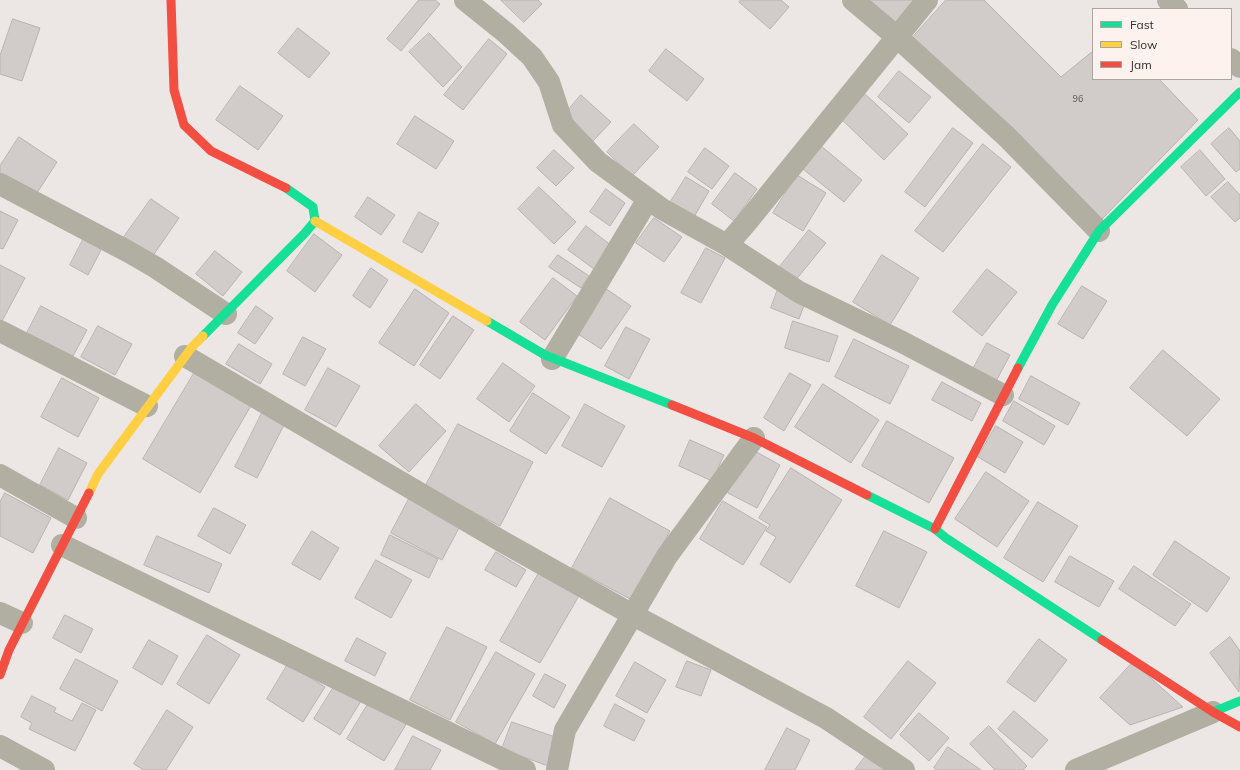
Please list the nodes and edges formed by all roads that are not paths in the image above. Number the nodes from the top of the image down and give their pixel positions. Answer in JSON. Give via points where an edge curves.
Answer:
{"nodes":[{"id":1,"x":171,"y":0,"type":"edge"},
{"id":2,"x":464,"y":0,"type":"edge"},
{"id":3,"x":853,"y":0,"type":"edge"},
{"id":4,"x":928,"y":0,"type":"edge"},
{"id":5,"x":1168,"y":0,"type":"edge"},
{"id":6,"x":1176,"y":8,"type":"edge"},
{"id":7,"x":897,"y":37,"type":"junction"},
{"id":8,"x":1232,"y":60,"type":"edge"},
{"id":9,"x":1240,"y":67,"type":"edge"},
{"id":10,"x":1240,"y":92,"type":"edge"},
{"id":11,"x":0,"y":184,"type":"edge"},
{"id":12,"x":648,"y":199,"type":"junction"},
{"id":13,"x":315,"y":221,"type":"junction"},
{"id":14,"x":1099,"y":231,"type":"junction"},
{"id":15,"x":727,"y":245,"type":"junction"},
{"id":16,"x":226,"y":314,"type":"junction"},
{"id":17,"x":0,"y":331,"type":"edge"},
{"id":18,"x":185,"y":356,"type":"junction"},
{"id":19,"x":552,"y":358,"type":"junction"},
{"id":20,"x":1003,"y":395,"type":"junction"},
{"id":21,"x":147,"y":406,"type":"junction"},
{"id":22,"x":754,"y":438,"type":"junction"},
{"id":23,"x":0,"y":475,"type":"edge"},
{"id":24,"x":76,"y":518,"type":"junction"},
{"id":25,"x":935,"y":529,"type":"junction"},
{"id":26,"x":62,"y":545,"type":"junction"},
{"id":27,"x":0,"y":613,"type":"edge"},
{"id":28,"x":633,"y":615,"type":"junction"},
{"id":29,"x":22,"y":623,"type":"junction"},
{"id":30,"x":0,"y":674,"type":"edge"},
{"id":31,"x":1240,"y":701,"type":"edge"},
{"id":32,"x":1213,"y":712,"type":"junction"},
{"id":33,"x":1240,"y":727,"type":"edge"},
{"id":34,"x":0,"y":746,"type":"edge"},
{"id":35,"x":44,"y":770,"type":"edge"},
{"id":36,"x":525,"y":770,"type":"edge"},
{"id":37,"x":557,"y":770,"type":"edge"},
{"id":38,"x":904,"y":770,"type":"edge"},
{"id":39,"x":1076,"y":770,"type":"edge"}],
"edges":[{"from":1,"to":13,"type":"street","via":[[174,90],[184,125],[211,151],[281,185],[313,207]]},
{"from":2,"to":12,"type":"street","via":[[532,57],[549,82],[563,125],[598,162]]},
{"from":3,"to":7,"type":"street"},
{"from":4,"to":7,"type":"street"},
{"from":5,"to":6,"type":"street"},
{"from":7,"to":14,"type":"street","via":[[1006,136]]},
{"from":7,"to":15,"type":"street"},
{"from":8,"to":9,"type":"street"},
{"from":10,"to":14,"type":"street"},
{"from":11,"to":16,"type":"street","via":[[129,252]]},
{"from":12,"to":15,"type":"street"},
{"from":12,"to":19,"type":"street"},
{"from":13,"to":16,"type":"street"},
{"from":13,"to":19,"type":"street"},
{"from":14,"to":20,"type":"street","via":[[1052,305]]},
{"from":15,"to":20,"type":"street","via":[[799,292]]},
{"from":16,"to":18,"type":"street"},
{"from":17,"to":21,"type":"street"},
{"from":18,"to":21,"type":"street"},
{"from":18,"to":28,"type":"street","via":[[502,542]]},
{"from":19,"to":22,"type":"street"},
{"from":20,"to":25,"type":"street"},
{"from":21,"to":24,"type":"street","via":[[98,474]]},
{"from":22,"to":25,"type":"street"},
{"from":22,"to":28,"type":"street","via":[[667,556]]},
{"from":23,"to":24,"type":"street"},
{"from":24,"to":26,"type":"street"},
{"from":25,"to":32,"type":"street"},
{"from":26,"to":29,"type":"street"},
{"from":26,"to":36,"type":"street"},
{"from":27,"to":29,"type":"street"},
{"from":28,"to":37,"type":"street","via":[[566,730]]},
{"from":28,"to":38,"type":"street","via":[[826,718]]},
{"from":29,"to":30,"type":"street"},
{"from":31,"to":32,"type":"street"},
{"from":32,"to":33,"type":"street"},
{"from":32,"to":39,"type":"street"},
{"from":34,"to":35,"type":"street"}]}
